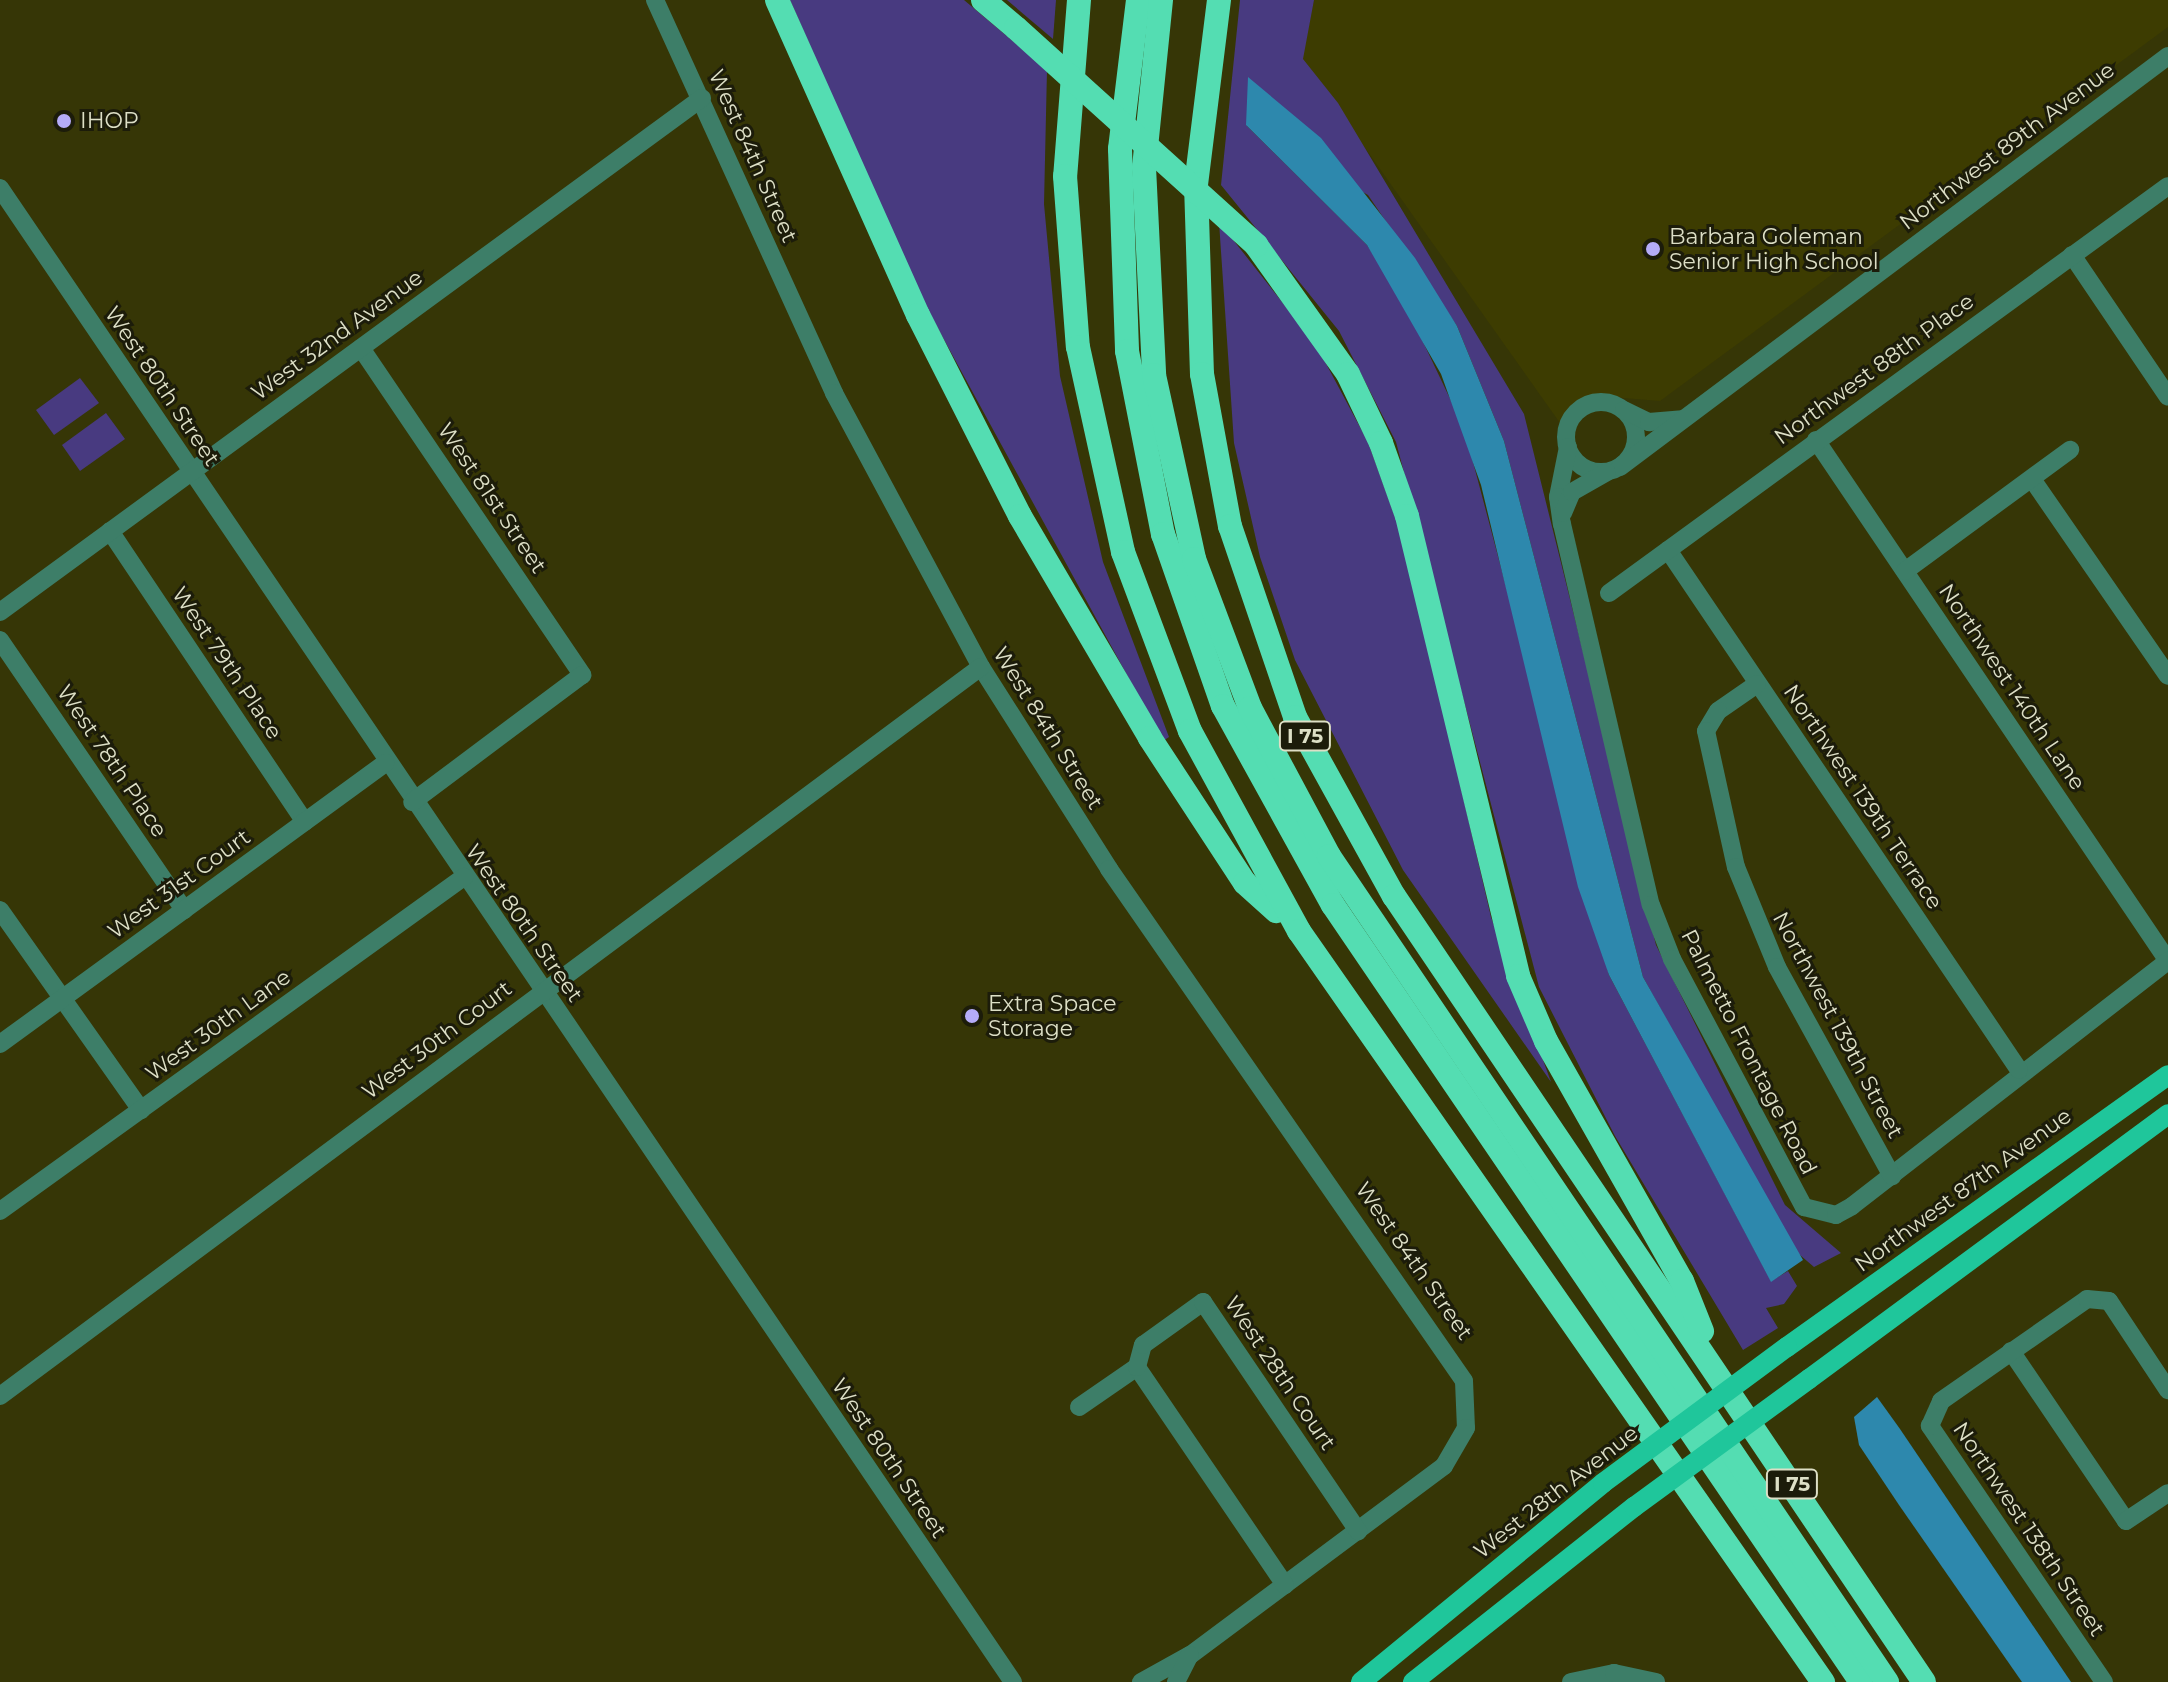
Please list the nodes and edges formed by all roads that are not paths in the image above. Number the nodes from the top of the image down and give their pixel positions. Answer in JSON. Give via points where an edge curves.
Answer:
{"nodes":[{"id":1,"x":655,"y":0,"type":"edge"},
{"id":2,"x":777,"y":0,"type":"edge"},
{"id":3,"x":983,"y":0,"type":"edge"},
{"id":4,"x":1079,"y":0,"type":"edge"},
{"id":5,"x":1138,"y":0,"type":"edge"},
{"id":6,"x":1161,"y":0,"type":"edge"},
{"id":7,"x":1219,"y":0,"type":"edge"},
{"id":8,"x":2168,"y":56,"type":"edge"},
{"id":9,"x":702,"y":98,"type":"junction"},
{"id":10,"x":2168,"y":186,"type":"edge"},
{"id":11,"x":0,"y":188,"type":"edge"},
{"id":12,"x":2072,"y":255,"type":"junction"},
{"id":13,"x":361,"y":348,"type":"junction"},
{"id":14,"x":2168,"y":397,"type":"edge"},
{"id":15,"x":1624,"y":410,"type":"junction"},
{"id":16,"x":1682,"y":419,"type":"junction"},
{"id":17,"x":1816,"y":440,"type":"junction"},
{"id":18,"x":1568,"y":447,"type":"junction"},
{"id":19,"x":2070,"y":450,"type":"dead end"},
{"id":20,"x":1614,"y":469,"type":"junction"},
{"id":21,"x":190,"y":473,"type":"junction"},
{"id":22,"x":2032,"y":479,"type":"junction"},
{"id":23,"x":1562,"y":524,"type":"junction"},
{"id":24,"x":110,"y":531,"type":"junction"},
{"id":25,"x":1668,"y":550,"type":"junction"},
{"id":26,"x":1905,"y":571,"type":"junction"},
{"id":27,"x":1609,"y":593,"type":"dead end"},
{"id":28,"x":0,"y":612,"type":"edge"},
{"id":29,"x":0,"y":640,"type":"edge"},
{"id":30,"x":981,"y":667,"type":"junction"},
{"id":31,"x":2168,"y":676,"type":"edge"},
{"id":32,"x":1757,"y":684,"type":"junction"},
{"id":33,"x":386,"y":763,"type":"junction"},
{"id":34,"x":412,"y":802,"type":"junction"},
{"id":35,"x":305,"y":822,"type":"junction"},
{"id":36,"x":464,"y":877,"type":"junction"},
{"id":37,"x":0,"y":910,"type":"edge"},
{"id":38,"x":184,"y":910,"type":"junction"},
{"id":39,"x":1299,"y":931,"type":"junction"},
{"id":40,"x":2168,"y":961,"type":"edge"},
{"id":41,"x":543,"y":992,"type":"junction"},
{"id":42,"x":60,"y":1000,"type":"junction"},
{"id":43,"x":0,"y":1044,"type":"edge"},
{"id":44,"x":2019,"y":1070,"type":"junction"},
{"id":45,"x":2168,"y":1075,"type":"edge"},
{"id":46,"x":141,"y":1110,"type":"junction"},
{"id":47,"x":2168,"y":1114,"type":"edge"},
{"id":48,"x":1892,"y":1176,"type":"junction"},
{"id":49,"x":0,"y":1211,"type":"edge"},
{"id":50,"x":1787,"y":1347,"type":"joint"},
{"id":51,"x":2011,"y":1351,"type":"junction"},
{"id":52,"x":1137,"y":1367,"type":"junction"},
{"id":53,"x":1715,"y":1367,"type":"junction"},
{"id":54,"x":2168,"y":1390,"type":"edge"},
{"id":55,"x":0,"y":1396,"type":"edge"},
{"id":56,"x":1079,"y":1407,"type":"dead end"},
{"id":57,"x":2168,"y":1493,"type":"edge"},
{"id":58,"x":1358,"y":1531,"type":"junction"},
{"id":59,"x":1285,"y":1585,"type":"junction"},
{"id":60,"x":1190,"y":1655,"type":"junction"},
{"id":61,"x":1652,"y":1680,"type":"edge"},
{"id":62,"x":1013,"y":1682,"type":"edge"},
{"id":63,"x":1141,"y":1682,"type":"edge"},
{"id":64,"x":1176,"y":1682,"type":"edge"},
{"id":65,"x":1361,"y":1682,"type":"edge"},
{"id":66,"x":1413,"y":1682,"type":"edge"},
{"id":67,"x":1571,"y":1682,"type":"edge"},
{"id":68,"x":1823,"y":1682,"type":"edge"},
{"id":69,"x":1861,"y":1682,"type":"edge"},
{"id":70,"x":1887,"y":1682,"type":"edge"},
{"id":71,"x":1924,"y":1682,"type":"edge"},
{"id":72,"x":2104,"y":1682,"type":"edge"}],
"edges":[{"from":1,"to":9,"type":"street","name":"West 84th Street"},
{"from":2,"to":39,"type":"highway","via":[[942,365],[1060,587],[1245,883]]},
{"from":3,"to":53,"type":"highway","bridge":true,"via":[[1256,245],[1348,374],[1381,443],[1410,530],[1518,976],[1585,1115],[1682,1281]]},
{"from":4,"to":39,"type":"highway","via":[[1065,218],[1100,463],[1135,590],[1190,731]]},
{"from":5,"to":69,"type":"highway","via":[[1120,149],[1127,351],[1163,534],[1223,706],[1333,905]]},
{"from":6,"to":70,"type":"highway","via":[[1144,167],[1154,375],[1194,559],[1250,708],[1329,856]]},
{"from":7,"to":53,"type":"highway","number":"I 75","via":[[1198,145],[1196,309],[1220,486],[1265,640],[1362,846]]},
{"from":8,"to":16,"type":"street","name":"Northwest 89th Avenue"},
{"from":9,"to":13,"type":"street","name":"West 32nd Avenue"},
{"from":9,"to":30,"type":"street","name":"West 84th Street","via":[[862,449]]},
{"from":10,"to":12,"type":"street","name":"Northwest 88th Place"},
{"from":11,"to":21,"type":"street","name":"West 80th Street"},
{"from":12,"to":14,"type":"street"},
{"from":12,"to":17,"type":"street","name":"Northwest 88th Place"},
{"from":13,"to":21,"type":"street","name":"West 32nd Avenue"},
{"from":13,"to":34,"type":"street","name":"West 81st Street","via":[[582,675]]},
{"from":15,"to":16,"type":"street","via":[[1649,422]]},
{"from":15,"to":18,"type":"street","via":[[1596,402],[1576,411]]},
{"from":15,"to":20,"type":"street","via":[[1637,440]]},
{"from":16,"to":20,"type":"street","name":"Northwest 89th Avenue"},
{"from":17,"to":25,"type":"street","name":"Northwest 88th Place"},
{"from":17,"to":26,"type":"street","name":"Northwest 140th Lane"},
{"from":18,"to":20,"type":"street","via":[[1588,469]]},
{"from":18,"to":23,"type":"street","name":"Palmetto Frontage Road","via":[[1558,497]]},
{"from":19,"to":22,"type":"street"},
{"from":20,"to":23,"type":"street","via":[[1572,492]]},
{"from":21,"to":24,"type":"street","name":"West 32nd Avenue"},
{"from":21,"to":33,"type":"street","name":"West 80th Street"},
{"from":22,"to":26,"type":"street"},
{"from":22,"to":31,"type":"street"},
{"from":23,"to":48,"type":"street","name":"Palmetto Frontage Road","via":[[1651,905],[1678,972],[1804,1207],[1836,1215]]},
{"from":24,"to":28,"type":"street","name":"West 32nd Avenue"},
{"from":24,"to":35,"type":"street","name":"West 79th Place"},
{"from":25,"to":27,"type":"street","name":"Northwest 88th Place"},
{"from":25,"to":32,"type":"street","name":"Northwest 139th Terrace"},
{"from":26,"to":40,"type":"street","name":"Northwest 140th Lane"},
{"from":29,"to":38,"type":"street","name":"West 78th Place"},
{"from":30,"to":41,"type":"street","name":"West 30th Court"},
{"from":30,"to":58,"type":"street","name":"West 84th Street","via":[[1102,859],[1452,1358],[1468,1396],[1464,1435],[1444,1466]]},
{"from":32,"to":44,"type":"street","name":"Northwest 139th Terrace"},
{"from":32,"to":48,"type":"street","name":"Northwest 139th Street","via":[[1718,711],[1706,731],[1736,867],[1777,967]]},
{"from":33,"to":34,"type":"street","name":"West 80th Street"},
{"from":33,"to":35,"type":"street","name":"West 31st Court"},
{"from":34,"to":36,"type":"street","name":"West 80th Street"},
{"from":35,"to":38,"type":"street","name":"West 31st Court"},
{"from":36,"to":41,"type":"street","name":"West 80th Street"},
{"from":36,"to":46,"type":"street","name":"West 30th Lane"},
{"from":37,"to":42,"type":"street"},
{"from":38,"to":42,"type":"street","name":"West 31st Court"},
{"from":39,"to":68,"type":"highway"},
{"from":40,"to":44,"type":"street","name":"Palmetto Frontage Road"},
{"from":41,"to":55,"type":"street","name":"West 30th Court"},
{"from":41,"to":62,"type":"street","name":"West 80th Street"},
{"from":42,"to":43,"type":"street","name":"West 31st Court"},
{"from":42,"to":46,"type":"street"},
{"from":44,"to":48,"type":"street","name":"Palmetto Frontage Road"},
{"from":45,"to":50,"type":"main road","name":"Northwest 87th Avenue"},
{"from":46,"to":49,"type":"street","name":"West 30th Lane"},
{"from":47,"to":66,"type":"main road","bridge":true,"via":[[1634,1507]]},
{"from":50,"to":65,"type":"main road","name":"West 28th Avenue","bridge":true,"via":[[1603,1483]]},
{"from":51,"to":54,"type":"street","via":[[2097,1297],[2109,1301]]},
{"from":51,"to":57,"type":"street","via":[[2126,1521]]},
{"from":51,"to":72,"type":"street","name":"Northwest 138th Street","via":[[1941,1401],[1930,1426]]},
{"from":52,"to":56,"type":"street"},
{"from":52,"to":58,"type":"street","name":"West 28th Court","via":[[1143,1345],[1203,1302]]},
{"from":52,"to":59,"type":"street"},
{"from":53,"to":71,"type":"highway","number":"I 75"},
{"from":58,"to":59,"type":"street"},
{"from":59,"to":60,"type":"street"},
{"from":60,"to":63,"type":"street"},
{"from":60,"to":64,"type":"street"},
{"from":61,"to":67,"type":"street","via":[[1607,1673]]}]}
